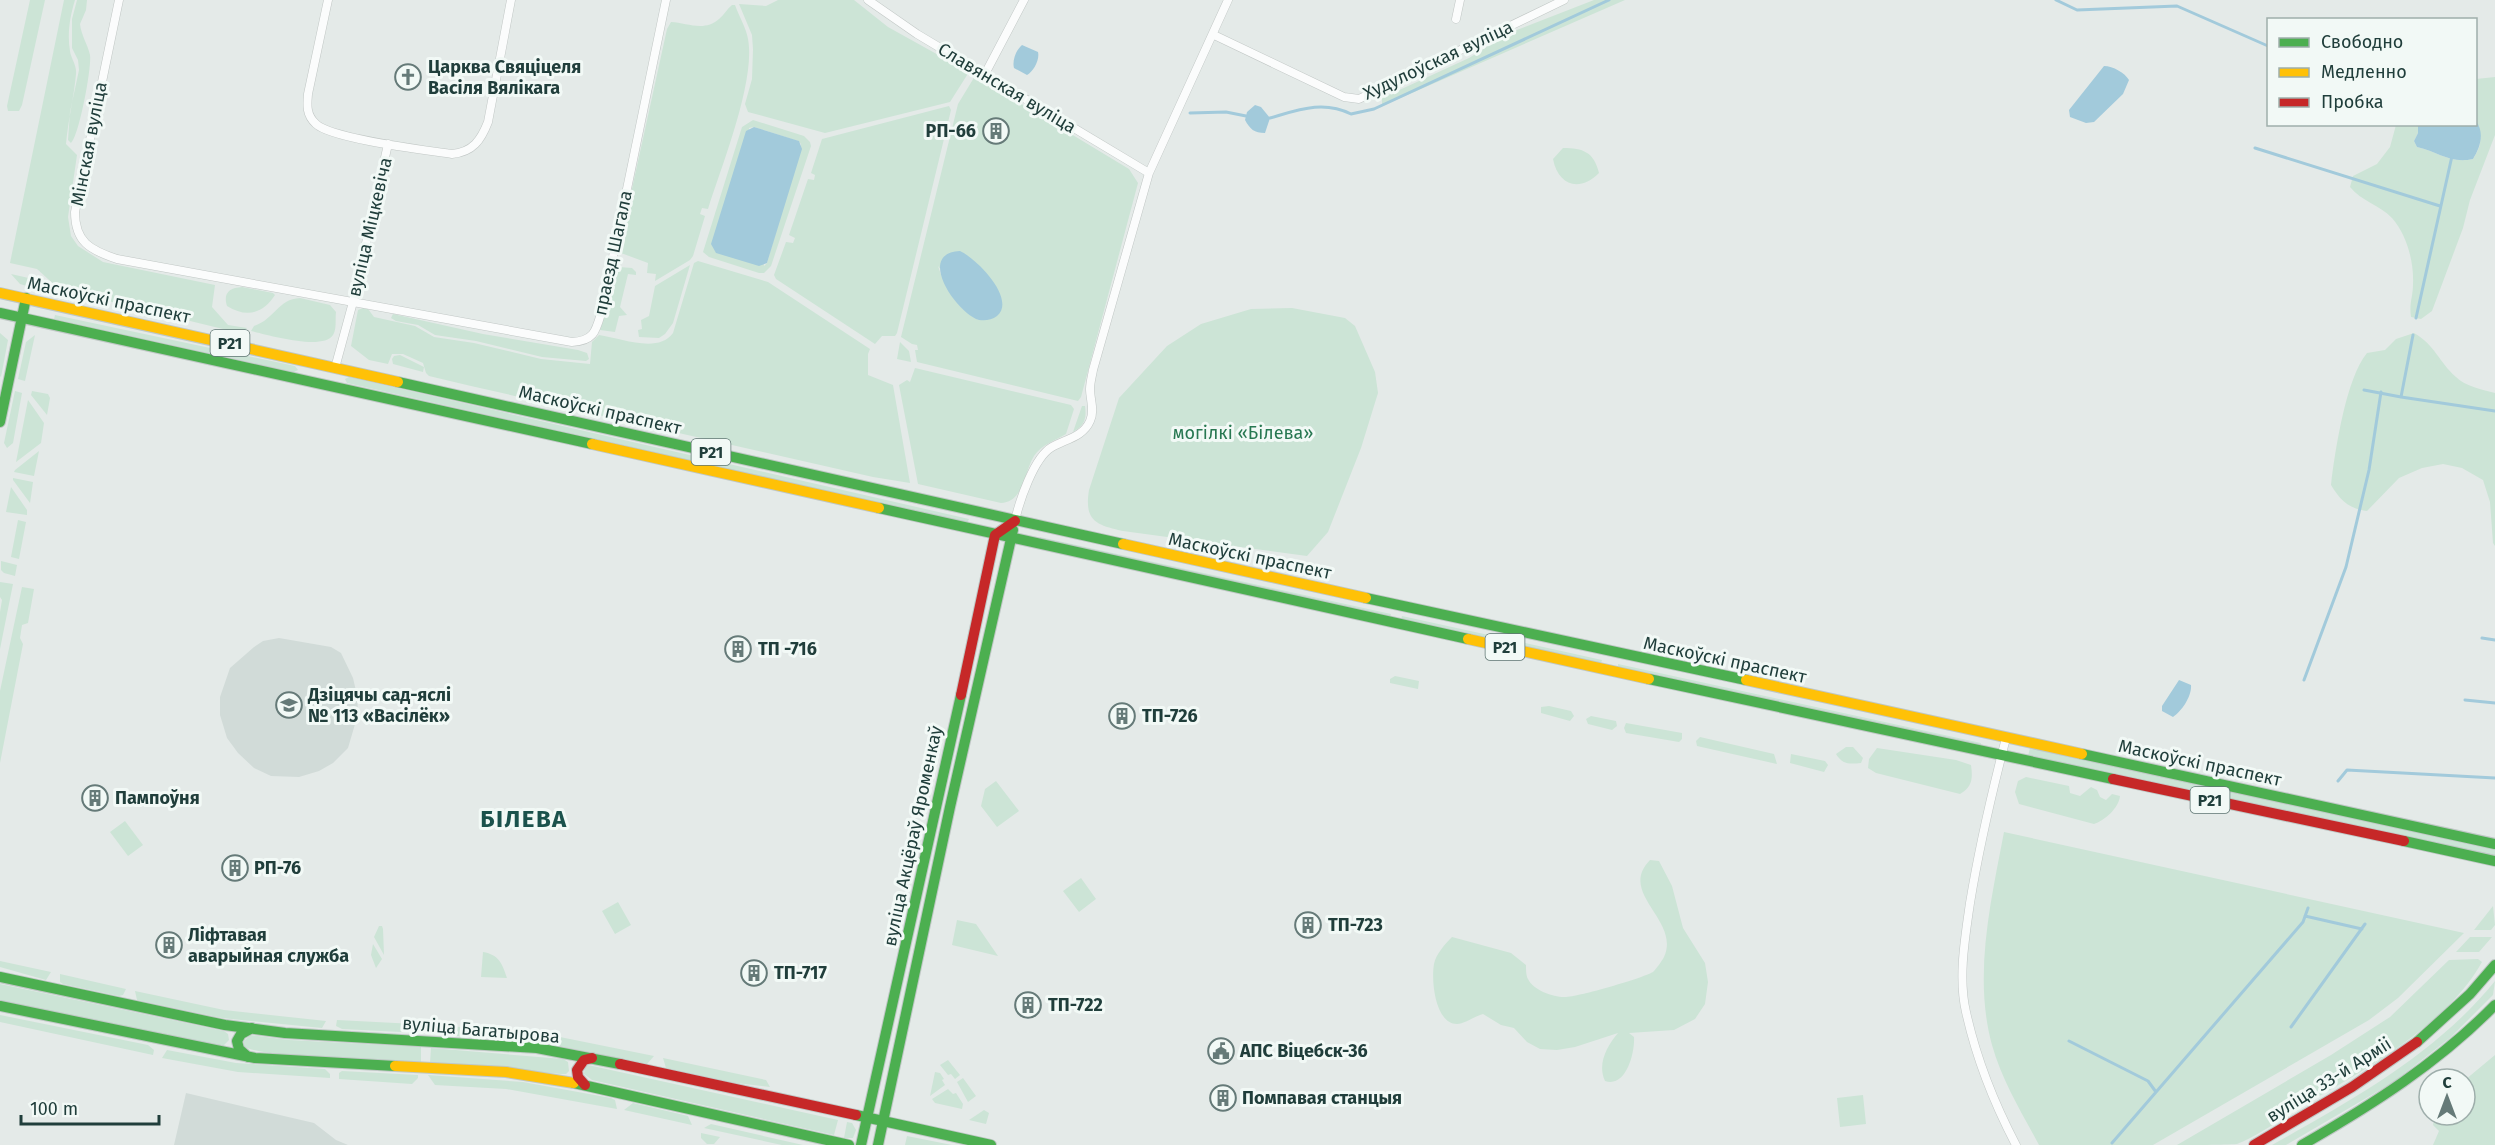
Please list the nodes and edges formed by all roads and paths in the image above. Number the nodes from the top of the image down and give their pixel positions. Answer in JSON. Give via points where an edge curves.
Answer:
{"nodes":[{"id":1,"x":119,"y":0,"type":"edge"},
{"id":2,"x":328,"y":0,"type":"edge"},
{"id":3,"x":511,"y":0,"type":"edge"},
{"id":4,"x":666,"y":0,"type":"edge"},
{"id":5,"x":868,"y":0,"type":"edge"},
{"id":6,"x":1024,"y":0,"type":"edge"},
{"id":7,"x":1228,"y":0,"type":"edge"},
{"id":8,"x":1460,"y":0,"type":"edge"},
{"id":9,"x":1564,"y":0,"type":"edge"},
{"id":10,"x":1456,"y":19,"type":"dead end"},
{"id":11,"x":1214,"y":34,"type":"junction"},
{"id":12,"x":984,"y":74,"type":"junction"},
{"id":13,"x":388,"y":144,"type":"junction"},
{"id":14,"x":1149,"y":173,"type":"junction"},
{"id":15,"x":0,"y":293,"type":"edge"},
{"id":16,"x":26,"y":298,"type":"junction"},
{"id":17,"x":353,"y":302,"type":"junction"},
{"id":18,"x":0,"y":313,"type":"edge"},
{"id":19,"x":22,"y":318,"type":"junction"},
{"id":20,"x":335,"y":368,"type":"junction"},
{"id":21,"x":332,"y":386,"type":"junction"},
{"id":22,"x":0,"y":422,"type":"edge"},
{"id":23,"x":1015,"y":521,"type":"junction"},
{"id":24,"x":995,"y":535,"type":"junction"},
{"id":25,"x":1011,"y":538,"type":"junction"},
{"id":26,"x":1393,"y":604,"type":"junction"},
{"id":27,"x":1390,"y":622,"type":"junction"},
{"id":28,"x":958,"y":708,"type":"junction"},
{"id":29,"x":972,"y":712,"type":"junction"},
{"id":30,"x":2006,"y":738,"type":"junction"},
{"id":31,"x":2002,"y":755,"type":"junction"},
{"id":32,"x":938,"y":804,"type":"junction"},
{"id":33,"x":950,"y":807,"type":"junction"},
{"id":34,"x":2495,"y":844,"type":"edge"},
{"id":35,"x":928,"y":847,"type":"junction"},
{"id":36,"x":941,"y":850,"type":"junction"},
{"id":37,"x":2495,"y":861,"type":"edge"},
{"id":38,"x":914,"y":912,"type":"junction"},
{"id":39,"x":927,"y":915,"type":"junction"},
{"id":40,"x":2495,"y":964,"type":"edge"},
{"id":41,"x":0,"y":977,"type":"edge"},
{"id":42,"x":2495,"y":1005,"type":"edge"},
{"id":43,"x":0,"y":1006,"type":"edge"},
{"id":44,"x":225,"y":1025,"type":"junction"},
{"id":45,"x":252,"y":1028,"type":"junction"},
{"id":46,"x":220,"y":1052,"type":"junction"},
{"id":47,"x":565,"y":1053,"type":"junction"},
{"id":48,"x":248,"y":1057,"type":"junction"},
{"id":49,"x":592,"y":1059,"type":"junction"},
{"id":50,"x":561,"y":1080,"type":"junction"},
{"id":51,"x":586,"y":1085,"type":"junction"},
{"id":52,"x":867,"y":1117,"type":"junction"},
{"id":53,"x":884,"y":1121,"type":"junction"},
{"id":54,"x":849,"y":1145,"type":"edge"},
{"id":55,"x":861,"y":1145,"type":"edge"},
{"id":56,"x":878,"y":1145,"type":"edge"},
{"id":57,"x":990,"y":1145,"type":"edge"},
{"id":58,"x":2016,"y":1145,"type":"edge"},
{"id":59,"x":2254,"y":1145,"type":"edge"},
{"id":60,"x":2302,"y":1145,"type":"edge"}],
"edges":[{"from":1,"to":17,"type":"street","name":"Мінская вуліца","via":[[78,197],[75,222],[79,236],[94,251],[111,257]]},
{"from":2,"to":13,"type":"street","name":"вуліца Міцкевіча","via":[[307,109],[317,125],[331,132]]},
{"from":3,"to":13,"type":"street","via":[[488,122],[474,147],[452,154]]},
{"from":4,"to":17,"type":"street","name":"праезд Шагала","via":[[602,310],[592,335],[585,341],[572,342]]},
{"from":5,"to":12,"type":"street","name":"Славянская вуліца"},
{"from":6,"to":12,"type":"street"},
{"from":7,"to":11,"type":"street"},
{"from":8,"to":10,"type":"street"},
{"from":9,"to":11,"type":"street","name":"Худулоўская вуліца","via":[[1359,99],[1344,97]]},
{"from":11,"to":14,"type":"street"},
{"from":12,"to":14,"type":"street","name":"Славянская вуліца"},
{"from":13,"to":17,"type":"street","name":"вуліца Міцкевіча"},
{"from":14,"to":23,"type":"street","via":[[1093,370],[1090,422],[1070,440],[1042,455]]},
{"from":15,"to":16,"type":"main road","name":"Маскоўскі праспект","number":"Р21"},
{"from":16,"to":19,"type":"main road"},
{"from":16,"to":20,"type":"main road","name":"Маскоўскі праспект","number":"Р21"},
{"from":17,"to":20,"type":"street","name":"вуліца Міцкевіча"},
{"from":18,"to":19,"type":"main road","name":"Маскоўскі праспект","number":"Р21"},
{"from":19,"to":21,"type":"main road","name":"Маскоўскі праспект","number":"Р21"},
{"from":19,"to":22,"type":"main road"},
{"from":20,"to":21,"type":"main road"},
{"from":20,"to":23,"type":"main road","name":"Маскоўскі праспект","number":"Р21"},
{"from":21,"to":24,"type":"main road","name":"Маскоўскі праспект","number":"Р21"},
{"from":23,"to":24,"type":"main road"},
{"from":23,"to":25,"type":"main road","name":"вуліца Акцёраў Яроменкаў"},
{"from":23,"to":26,"type":"main road","name":"Маскоўскі праспект","number":"Р21"},
{"from":24,"to":25,"type":"main road","name":"Маскоўскі праспект","number":"Р21"},
{"from":24,"to":28,"type":"main road","name":"вуліца Акцёраў Яроменкаў"},
{"from":25,"to":27,"type":"main road","name":"Маскоўскі праспект","number":"Р21"},
{"from":25,"to":29,"type":"main road","name":"вуліца Акцёраў Яроменкаў"},
{"from":26,"to":27,"type":"main road","via":[[1398,614]]},
{"from":26,"to":30,"type":"main road","name":"Маскоўскі праспект","number":"Р21"},
{"from":27,"to":31,"type":"main road","name":"Маскоўскі праспект","number":"Р21"},
{"from":28,"to":29,"type":"street"},
{"from":28,"to":32,"type":"main road","name":"вуліца Акцёраў Яроменкаў"},
{"from":29,"to":33,"type":"main road","name":"вуліца Акцёраў Яроменкаў"},
{"from":30,"to":31,"type":"street"},
{"from":30,"to":34,"type":"main road","name":"Маскоўскі праспект","number":"Р21"},
{"from":31,"to":37,"type":"main road","name":"Маскоўскі праспект","number":"Р21"},
{"from":31,"to":58,"type":"street","via":[[1978,856],[1963,970],[1966,1011],[1985,1071]]},
{"from":32,"to":33,"type":"street"},
{"from":32,"to":35,"type":"main road","name":"вуліца Акцёраў Яроменкаў"},
{"from":33,"to":36,"type":"main road","name":"вуліца Акцёраў Яроменкаў"},
{"from":35,"to":36,"type":"street"},
{"from":35,"to":38,"type":"main road","name":"вуліца Акцёраў Яроменкаў"},
{"from":36,"to":39,"type":"main road","name":"вуліца Акцёраў Яроменкаў"},
{"from":38,"to":39,"type":"street"},
{"from":38,"to":52,"type":"main road","name":"вуліца Акцёраў Яроменкаў"},
{"from":39,"to":53,"type":"main road","name":"вуліца Акцёраў Яроменкаў"},
{"from":40,"to":59,"type":"main road","name":"вуліца 33-й Арміі","via":[[2410,1048],[2364,1082]]},
{"from":41,"to":44,"type":"main road","name":"вуліца Багатырова"},
{"from":42,"to":60,"type":"main road","via":[[2439,1059],[2385,1097]]},
{"from":43,"to":46,"type":"main road"},
{"from":44,"to":45,"type":"main road","name":"вуліца Багатырова"},
{"from":44,"to":46,"type":"main road","via":[[233,1041]]},
{"from":45,"to":47,"type":"main road","name":"вуліца Багатырова"},
{"from":45,"to":48,"type":"main road","via":[[237,1041],[241,1053]]},
{"from":46,"to":48,"type":"main road"},
{"from":47,"to":49,"type":"main road","name":"вуліца Багатырова"},
{"from":47,"to":50,"type":"main road","via":[[574,1061],[574,1070]]},
{"from":48,"to":50,"type":"main road","via":[[506,1072]]},
{"from":49,"to":51,"type":"main road","via":[[584,1060],[577,1070],[580,1081]]},
{"from":49,"to":52,"type":"main road","name":"вуліца Багатырова"},
{"from":50,"to":51,"type":"main road"},
{"from":51,"to":54,"type":"main road"},
{"from":52,"to":53,"type":"main road","name":"вуліца Багатырова"},
{"from":52,"to":55,"type":"main road","name":"вуліца Акцёраў Яроменкаў"},
{"from":53,"to":56,"type":"main road","name":"вуліца Акцёраў Яроменкаў"},
{"from":53,"to":57,"type":"main road","name":"вуліца Багатырова"}]}
